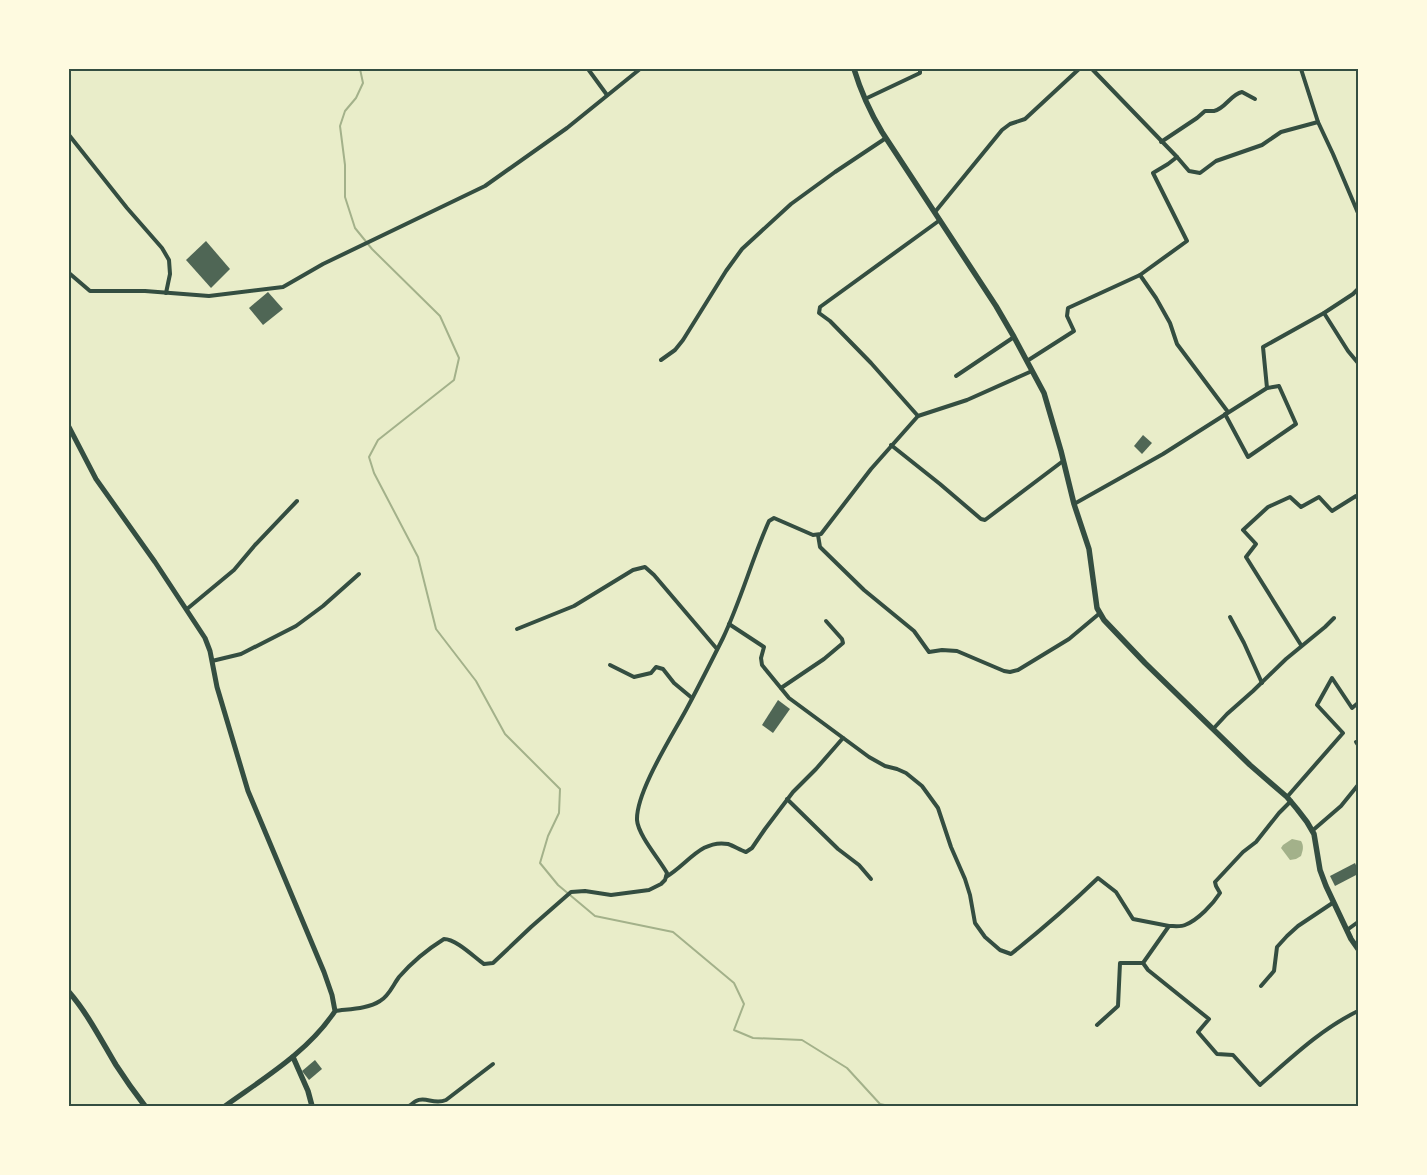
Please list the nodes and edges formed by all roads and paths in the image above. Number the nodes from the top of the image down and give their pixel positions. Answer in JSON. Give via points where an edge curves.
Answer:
{"nodes":[{"id":1,"x":588,"y":69,"type":"edge"},
{"id":2,"x":640,"y":69,"type":"edge"},
{"id":3,"x":854,"y":69,"type":"edge"},
{"id":4,"x":920,"y":69,"type":"edge"},
{"id":5,"x":1079,"y":69,"type":"edge"},
{"id":6,"x":1092,"y":69,"type":"edge"},
{"id":7,"x":1301,"y":69,"type":"edge"},
{"id":8,"x":607,"y":95,"type":"junction"},
{"id":9,"x":864,"y":99,"type":"junction"},
{"id":10,"x":1254,"y":100,"type":"dead end"},
{"id":11,"x":1318,"y":122,"type":"junction"},
{"id":12,"x":69,"y":135,"type":"edge"},
{"id":13,"x":886,"y":138,"type":"junction"},
{"id":14,"x":1162,"y":142,"type":"junction"},
{"id":15,"x":1177,"y":157,"type":"junction"},
{"id":16,"x":1357,"y":203,"type":"edge"},
{"id":17,"x":935,"y":212,"type":"junction"},
{"id":18,"x":1358,"y":212,"type":"edge"},
{"id":19,"x":940,"y":220,"type":"junction"},
{"id":20,"x":69,"y":273,"type":"edge"},
{"id":21,"x":1140,"y":275,"type":"junction"},
{"id":22,"x":1358,"y":289,"type":"edge"},
{"id":23,"x":166,"y":293,"type":"junction"},
{"id":24,"x":1324,"y":313,"type":"junction"},
{"id":25,"x":1014,"y":337,"type":"junction"},
{"id":26,"x":661,"y":360,"type":"dead end"},
{"id":27,"x":1027,"y":361,"type":"junction"},
{"id":28,"x":1358,"y":363,"type":"edge"},
{"id":29,"x":1032,"y":371,"type":"junction"},
{"id":30,"x":956,"y":376,"type":"dead end"},
{"id":31,"x":1267,"y":388,"type":"junction"},
{"id":32,"x":1226,"y":413,"type":"junction"},
{"id":33,"x":918,"y":416,"type":"junction"},
{"id":34,"x":69,"y":427,"type":"edge"},
{"id":35,"x":891,"y":445,"type":"junction"},
{"id":36,"x":1064,"y":461,"type":"junction"},
{"id":37,"x":1358,"y":498,"type":"edge"},
{"id":38,"x":297,"y":501,"type":"dead end"},
{"id":39,"x":1074,"y":504,"type":"junction"},
{"id":40,"x":818,"y":535,"type":"junction"},
{"id":41,"x":359,"y":574,"type":"dead end"},
{"id":42,"x":186,"y":609,"type":"junction"},
{"id":43,"x":1100,"y":613,"type":"junction"},
{"id":44,"x":1230,"y":617,"type":"dead end"},
{"id":45,"x":1334,"y":618,"type":"dead end"},
{"id":46,"x":826,"y":621,"type":"dead end"},
{"id":47,"x":729,"y":624,"type":"junction"},
{"id":48,"x":517,"y":629,"type":"dead end"},
{"id":49,"x":1301,"y":645,"type":"junction"},
{"id":50,"x":717,"y":649,"type":"junction"},
{"id":51,"x":212,"y":661,"type":"junction"},
{"id":52,"x":610,"y":665,"type":"dead end"},
{"id":53,"x":1262,"y":683,"type":"junction"},
{"id":54,"x":781,"y":688,"type":"junction"},
{"id":55,"x":692,"y":698,"type":"junction"},
{"id":56,"x":1358,"y":703,"type":"edge"},
{"id":57,"x":1214,"y":728,"type":"junction"},
{"id":58,"x":843,"y":738,"type":"junction"},
{"id":59,"x":1358,"y":785,"type":"edge"},
{"id":60,"x":788,"y":799,"type":"junction"},
{"id":61,"x":1289,"y":799,"type":"junction"},
{"id":62,"x":1312,"y":831,"type":"junction"},
{"id":63,"x":666,"y":877,"type":"junction"},
{"id":64,"x":871,"y":879,"type":"dead end"},
{"id":65,"x":1334,"y":902,"type":"junction"},
{"id":66,"x":1358,"y":922,"type":"edge"},
{"id":67,"x":1169,"y":926,"type":"junction"},
{"id":68,"x":1347,"y":930,"type":"junction"},
{"id":69,"x":1358,"y":949,"type":"edge"},
{"id":70,"x":1143,"y":962,"type":"junction"},
{"id":71,"x":1261,"y":986,"type":"dead end"},
{"id":72,"x":69,"y":992,"type":"edge"},
{"id":73,"x":335,"y":1011,"type":"junction"},
{"id":74,"x":1358,"y":1011,"type":"edge"},
{"id":75,"x":1097,"y":1025,"type":"dead end"},
{"id":76,"x":293,"y":1057,"type":"junction"},
{"id":77,"x":493,"y":1064,"type":"dead end"},
{"id":78,"x":145,"y":1106,"type":"edge"},
{"id":79,"x":225,"y":1106,"type":"edge"},
{"id":80,"x":312,"y":1106,"type":"edge"},
{"id":81,"x":409,"y":1106,"type":"edge"}],
"edges":[{"from":1,"to":8,"type":"street"},
{"from":2,"to":8,"type":"street"},
{"from":3,"to":9,"type":"main road"},
{"from":4,"to":9,"type":"street","via":[[920,73]]},
{"from":5,"to":17,"type":"street","via":[[1026,119],[1002,130]]},
{"from":6,"to":14,"type":"street"},
{"from":7,"to":11,"type":"street"},
{"from":8,"to":23,"type":"street","via":[[567,128],[485,186],[323,264],[283,287],[209,296]]},
{"from":9,"to":13,"type":"main road"},
{"from":10,"to":14,"type":"street","via":[[1242,92],[1236,93],[1216,111],[1205,111]]},
{"from":11,"to":15,"type":"street","via":[[1281,132],[1262,144],[1216,161],[1200,173],[1188,171]]},
{"from":11,"to":16,"type":"street"},
{"from":12,"to":23,"type":"street","via":[[162,248],[169,260]]},
{"from":13,"to":17,"type":"main road"},
{"from":13,"to":26,"type":"street","via":[[791,204],[742,250],[683,340]]},
{"from":14,"to":15,"type":"street"},
{"from":15,"to":21,"type":"street","via":[[1153,173],[1186,241]]},
{"from":16,"to":18,"type":"street"},
{"from":17,"to":19,"type":"main road"},
{"from":19,"to":25,"type":"main road"},
{"from":19,"to":33,"type":"street","via":[[820,307],[819,313],[871,363]]},
{"from":20,"to":23,"type":"street","via":[[90,291]]},
{"from":21,"to":27,"type":"street","via":[[1068,308],[1067,316],[1074,331]]},
{"from":21,"to":32,"type":"street","via":[[1170,323],[1176,344]]},
{"from":22,"to":24,"type":"street"},
{"from":24,"to":28,"type":"street"},
{"from":24,"to":31,"type":"street","via":[[1263,347]]},
{"from":25,"to":27,"type":"main road"},
{"from":25,"to":30,"type":"street"},
{"from":27,"to":29,"type":"main road"},
{"from":29,"to":33,"type":"street","via":[[967,400]]},
{"from":29,"to":36,"type":"main road","via":[[1044,393]]},
{"from":31,"to":32,"type":"street"},
{"from":31,"to":32,"type":"street","via":[[1280,386],[1296,424],[1248,457]]},
{"from":32,"to":39,"type":"street","via":[[1163,454]]},
{"from":33,"to":35,"type":"street"},
{"from":34,"to":42,"type":"street","via":[[96,479]]},
{"from":35,"to":36,"type":"street","via":[[985,520]]},
{"from":35,"to":40,"type":"street"},
{"from":36,"to":39,"type":"main road"},
{"from":37,"to":49,"type":"street","via":[[1356,496],[1332,511],[1319,497],[1301,508],[1290,497],[1268,507],[1243,530],[1256,544],[1246,557]]},
{"from":38,"to":42,"type":"street","via":[[234,570]]},
{"from":39,"to":43,"type":"main road","via":[[1089,549]]},
{"from":40,"to":43,"type":"street","via":[[820,547],[864,590],[914,631],[928,652],[957,651],[1010,672],[1069,639]]},
{"from":40,"to":47,"type":"street","via":[[774,518],[768,521]]},
{"from":41,"to":51,"type":"street","via":[[296,626],[241,654]]},
{"from":42,"to":51,"type":"street","via":[[205,638]]},
{"from":43,"to":57,"type":"main road","via":[[1124,642]]},
{"from":44,"to":53,"type":"street"},
{"from":45,"to":49,"type":"street"},
{"from":46,"to":54,"type":"street","via":[[843,643]]},
{"from":47,"to":50,"type":"street"},
{"from":47,"to":54,"type":"street","via":[[764,647],[762,665]]},
{"from":48,"to":50,"type":"street","via":[[574,606],[633,570],[644,567]]},
{"from":49,"to":53,"type":"street"},
{"from":50,"to":55,"type":"street"},
{"from":51,"to":73,"type":"street","via":[[248,791],[324,972]]},
{"from":52,"to":55,"type":"street","via":[[634,677],[651,673],[656,667],[663,669]]},
{"from":53,"to":57,"type":"street"},
{"from":54,"to":58,"type":"street","via":[[789,698]]},
{"from":55,"to":63,"type":"street","via":[[639,802],[637,822],[667,873]]},
{"from":56,"to":61,"type":"street","via":[[1352,708],[1332,678],[1317,705],[1343,734]]},
{"from":57,"to":61,"type":"main road"},
{"from":58,"to":60,"type":"street"},
{"from":58,"to":67,"type":"street","via":[[877,762],[906,773],[922,786],[938,808],[965,879],[975,924],[984,937],[1000,950],[1011,954],[1098,878],[1116,892],[1133,919]]},
{"from":59,"to":62,"type":"street","via":[[1341,806]]},
{"from":60,"to":63,"type":"street","via":[[746,852],[730,844],[708,844]]},
{"from":60,"to":64,"type":"street"},
{"from":61,"to":62,"type":"main road"},
{"from":61,"to":67,"type":"street","via":[[1256,842],[1215,882],[1220,892],[1215,902],[1184,925]]},
{"from":62,"to":65,"type":"main road","via":[[1320,870]]},
{"from":63,"to":73,"type":"street","via":[[661,884],[649,890],[611,895],[571,892],[493,963],[484,964],[454,941],[444,939],[408,967],[378,1003]]},
{"from":65,"to":68,"type":"main road"},
{"from":65,"to":71,"type":"street","via":[[1287,936],[1277,948],[1274,971]]},
{"from":66,"to":68,"type":"street"},
{"from":67,"to":70,"type":"street"},
{"from":68,"to":69,"type":"main road"},
{"from":70,"to":74,"type":"street","via":[[1148,970],[1209,1019],[1198,1032],[1217,1054],[1233,1055],[1260,1085],[1338,1020]]},
{"from":70,"to":75,"type":"street","via":[[1120,963],[1118,1006]]},
{"from":72,"to":78,"type":"main road"},
{"from":73,"to":76,"type":"street"},
{"from":76,"to":79,"type":"street"},
{"from":76,"to":80,"type":"main road"},
{"from":77,"to":81,"type":"street","via":[[446,1100],[418,1100]]}]}
